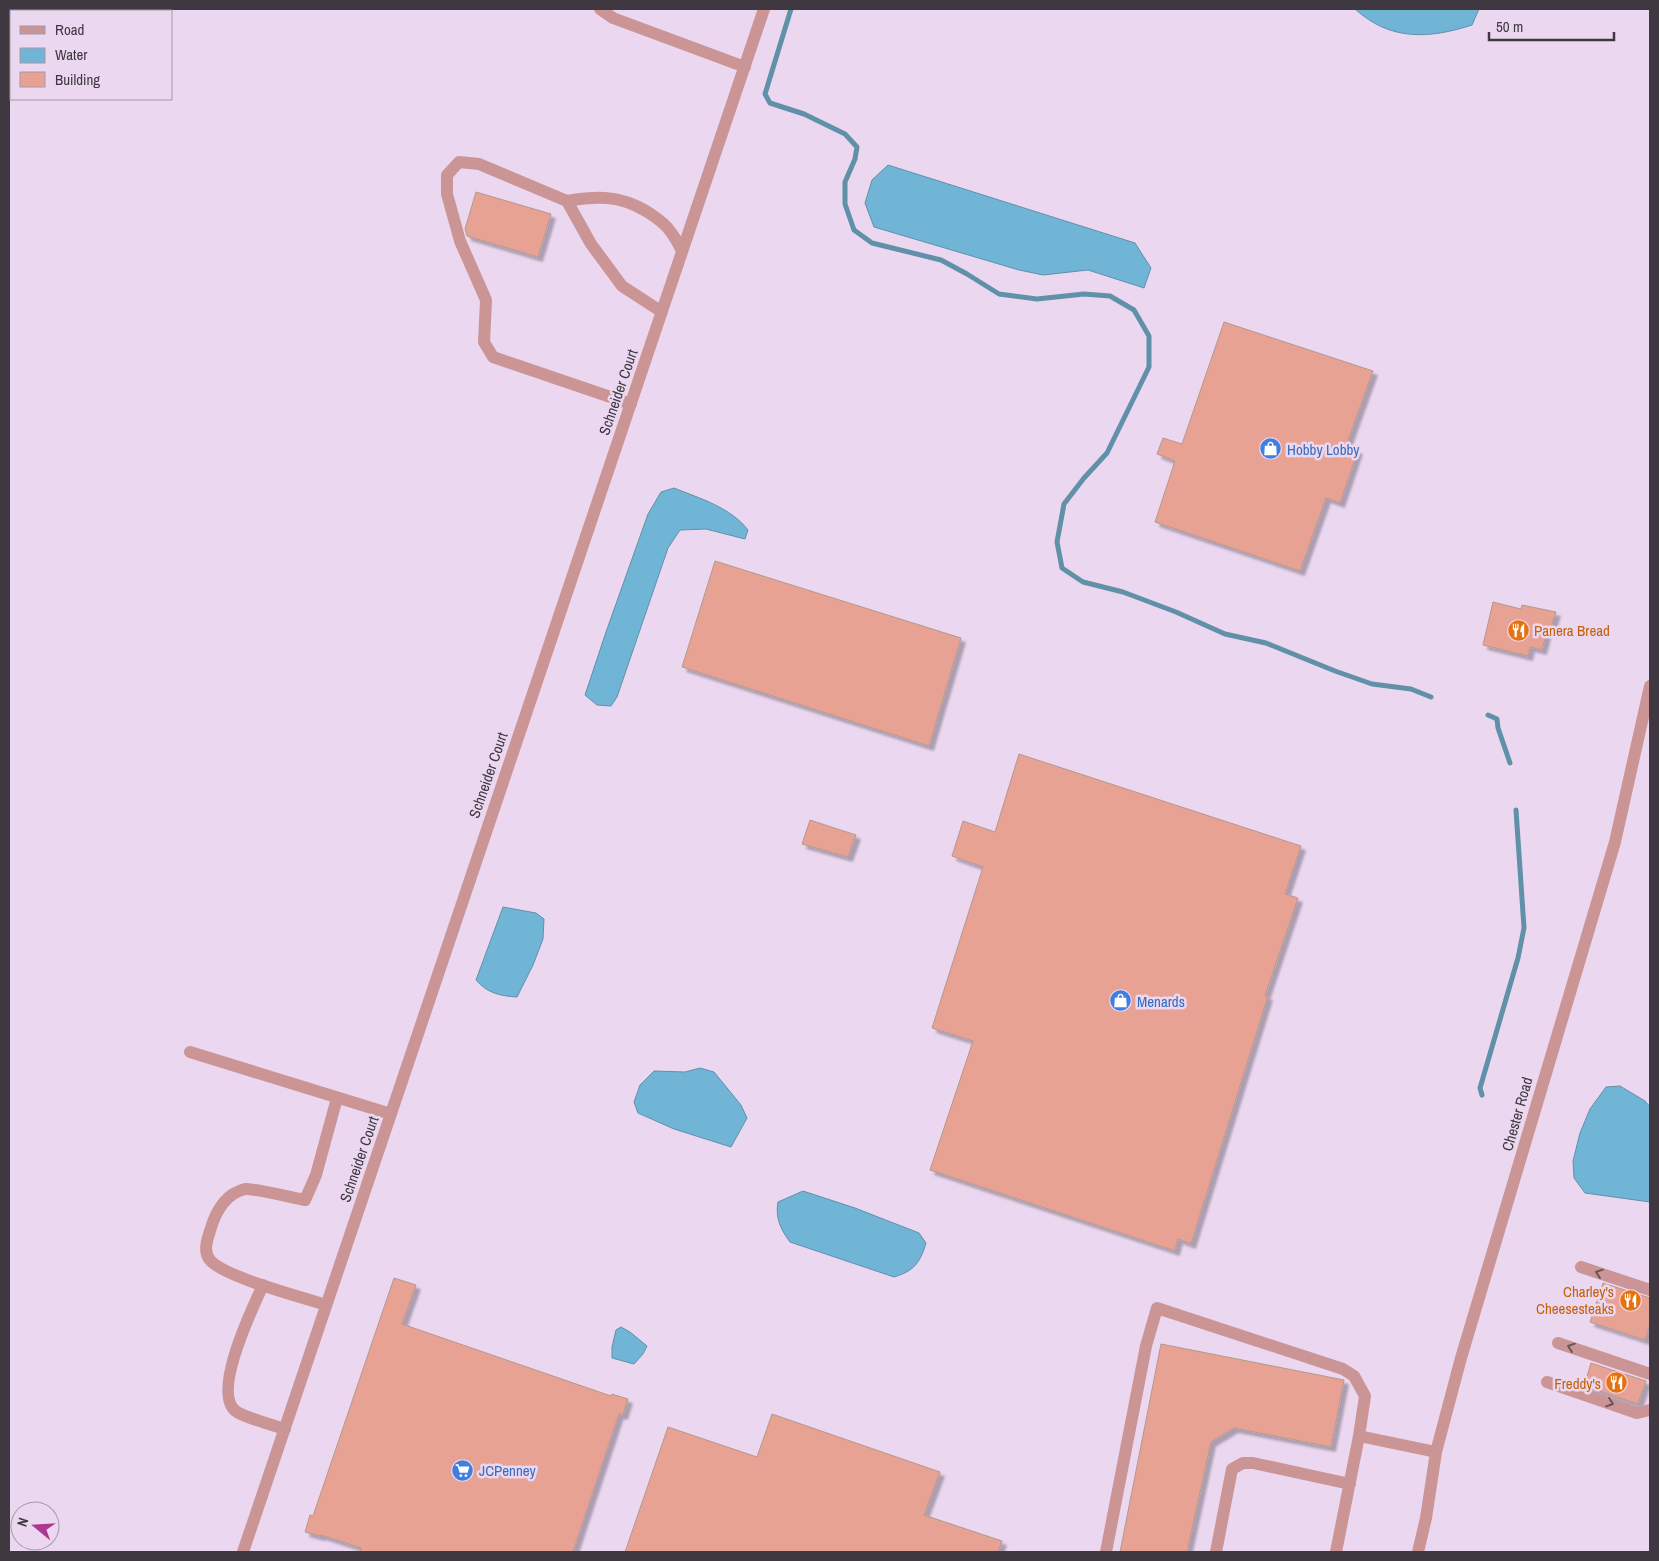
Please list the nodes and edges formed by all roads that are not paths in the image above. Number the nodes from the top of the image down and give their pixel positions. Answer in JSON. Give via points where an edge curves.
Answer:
{"nodes":[{"id":1,"x":600,"y":9,"type":"edge"},
{"id":2,"x":764,"y":9,"type":"edge"},
{"id":3,"x":745,"y":67,"type":"junction"},
{"id":4,"x":567,"y":201,"type":"junction"},
{"id":5,"x":682,"y":251,"type":"junction"},
{"id":6,"x":662,"y":312,"type":"junction"},
{"id":7,"x":631,"y":404,"type":"junction"},
{"id":8,"x":1650,"y":686,"type":"edge"},
{"id":9,"x":190,"y":1052,"type":"dead end"},
{"id":10,"x":337,"y":1098,"type":"junction"},
{"id":11,"x":391,"y":1114,"type":"junction"},
{"id":12,"x":1581,"y":1267,"type":"dead end"},
{"id":13,"x":263,"y":1284,"type":"junction"},
{"id":14,"x":1650,"y":1290,"type":"edge"},
{"id":15,"x":326,"y":1305,"type":"junction"},
{"id":16,"x":1558,"y":1342,"type":"dead end"},
{"id":17,"x":1650,"y":1374,"type":"edge"},
{"id":18,"x":1547,"y":1382,"type":"dead end"},
{"id":19,"x":1650,"y":1410,"type":"edge"},
{"id":20,"x":285,"y":1429,"type":"junction"},
{"id":21,"x":1359,"y":1436,"type":"junction"},
{"id":22,"x":1436,"y":1452,"type":"junction"},
{"id":23,"x":1350,"y":1484,"type":"junction"},
{"id":24,"x":243,"y":1552,"type":"edge"},
{"id":25,"x":1106,"y":1552,"type":"edge"},
{"id":26,"x":1216,"y":1552,"type":"edge"},
{"id":27,"x":1336,"y":1552,"type":"edge"},
{"id":28,"x":1418,"y":1552,"type":"edge"}],
"edges":[{"from":1,"to":3,"type":"street","via":[[613,18]]},
{"from":2,"to":3,"type":"street","name":"Schneider Court"},
{"from":3,"to":5,"type":"street","name":"Schneider Court"},
{"from":4,"to":5,"type":"street","via":[[616,198],[635,205],[658,219]]},
{"from":4,"to":6,"type":"street","via":[[591,244],[622,286]]},
{"from":4,"to":7,"type":"street","via":[[479,164],[459,162],[447,175],[447,194],[460,241],[486,300],[484,342],[493,357]]},
{"from":5,"to":6,"type":"street","name":"Schneider Court"},
{"from":6,"to":7,"type":"street","name":"Schneider Court"},
{"from":7,"to":11,"type":"street","name":"Schneider Court"},
{"from":8,"to":22,"type":"street","name":"Chester Road","via":[[1616,842],[1461,1358]]},
{"from":9,"to":10,"type":"street"},
{"from":10,"to":11,"type":"street"},
{"from":10,"to":13,"type":"street","via":[[316,1175],[305,1200],[246,1189],[232,1195],[219,1207],[212,1223],[205,1250],[210,1260],[230,1274]]},
{"from":11,"to":15,"type":"street","name":"Schneider Court"},
{"from":14,"to":12,"type":"street","one_way":true},
{"from":13,"to":15,"type":"street"},
{"from":13,"to":20,"type":"street","via":[[238,1342],[226,1389],[236,1411]]},
{"from":15,"to":20,"type":"street","name":"Schneider Court"},
{"from":17,"to":16,"type":"street","one_way":true},
{"from":18,"to":19,"type":"street","one_way":true,"via":[[1637,1412]]},
{"from":20,"to":24,"type":"street","name":"Schneider Court"},
{"from":21,"to":22,"type":"street"},
{"from":21,"to":23,"type":"street"},
{"from":21,"to":25,"type":"street","via":[[1365,1396],[1354,1376],[1342,1368],[1157,1308],[1146,1346]]},
{"from":22,"to":28,"type":"street","name":"Chester Road"},
{"from":23,"to":26,"type":"street","via":[[1253,1462],[1232,1468]]},
{"from":23,"to":27,"type":"street"}]}
